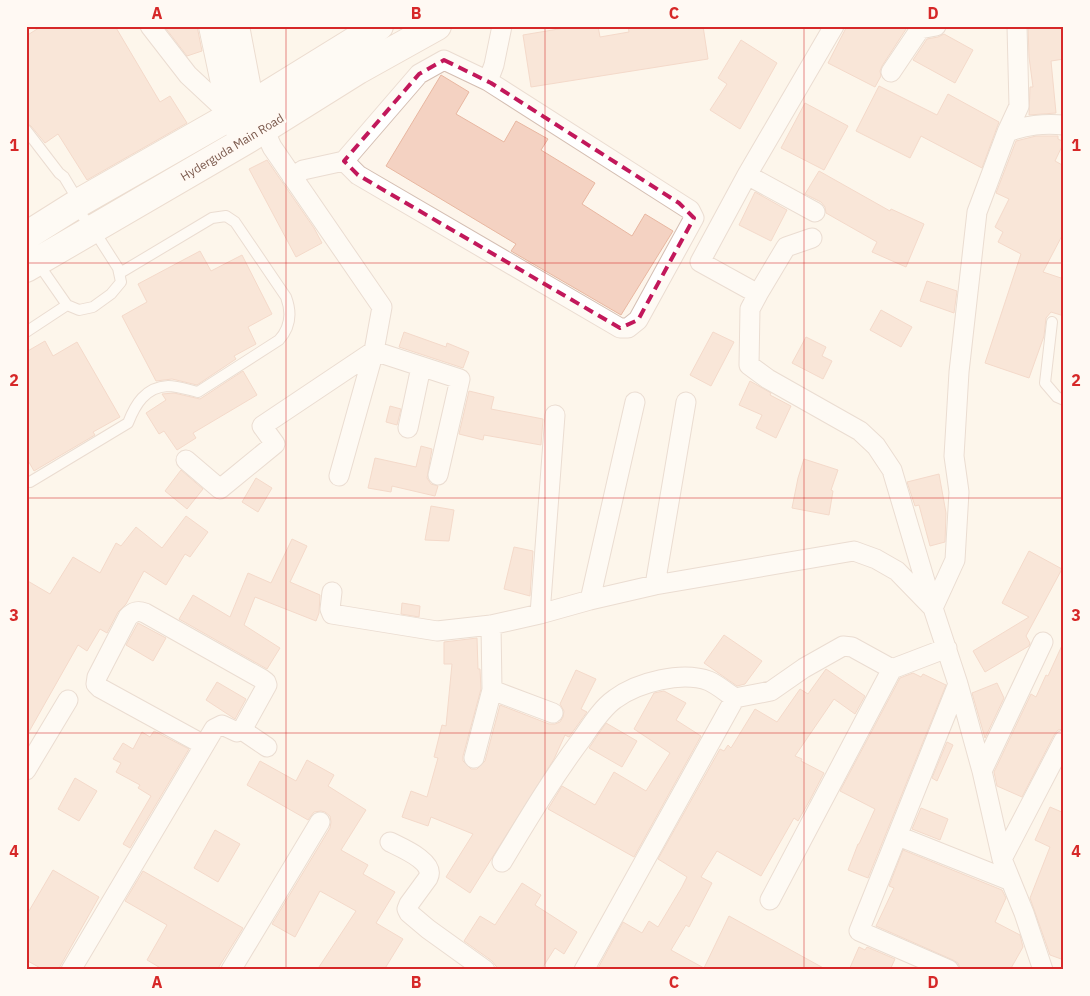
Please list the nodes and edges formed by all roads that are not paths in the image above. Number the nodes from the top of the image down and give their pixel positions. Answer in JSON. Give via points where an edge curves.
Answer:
{"nodes":[{"id":1,"x":150,"y":26,"type":"edge"},
{"id":2,"x":213,"y":26,"type":"edge"},
{"id":3,"x":234,"y":26,"type":"edge"},
{"id":4,"x":378,"y":26,"type":"edge"},
{"id":5,"x":437,"y":26,"type":"edge"},
{"id":6,"x":488,"y":26,"type":"edge"},
{"id":7,"x":502,"y":26,"type":"edge"},
{"id":8,"x":834,"y":26,"type":"edge"},
{"id":9,"x":936,"y":26,"type":"edge"},
{"id":10,"x":1017,"y":26,"type":"edge"},
{"id":11,"x":891,"y":72,"type":"dead end"},
{"id":12,"x":484,"y":79,"type":"junction"},
{"id":13,"x":241,"y":111,"type":"junction"},
{"id":14,"x":1064,"y":125,"type":"edge"},
{"id":15,"x":26,"y":130,"type":"edge"},
{"id":16,"x":1007,"y":132,"type":"junction"},
{"id":17,"x":261,"y":139,"type":"junction"},
{"id":18,"x":344,"y":161,"type":"junction"},
{"id":19,"x":747,"y":175,"type":"junction"},
{"id":20,"x":292,"y":177,"type":"junction"},
{"id":21,"x":75,"y":207,"type":"junction"},
{"id":22,"x":814,"y":212,"type":"dead end"},
{"id":23,"x":93,"y":229,"type":"junction"},
{"id":24,"x":26,"y":236,"type":"edge"},
{"id":25,"x":812,"y":238,"type":"dead end"},
{"id":26,"x":30,"y":258,"type":"edge"},
{"id":27,"x":120,"y":273,"type":"junction"},
{"id":28,"x":758,"y":294,"type":"junction"},
{"id":29,"x":67,"y":305,"type":"junction"},
{"id":30,"x":1052,"y":322,"type":"dead end"},
{"id":31,"x":26,"y":332,"type":"edge"},
{"id":32,"x":374,"y":351,"type":"junction"},
{"id":33,"x":421,"y":367,"type":"junction"},
{"id":34,"x":1064,"y":400,"type":"edge"},
{"id":35,"x":634,"y":402,"type":"dead end"},
{"id":36,"x":686,"y":402,"type":"dead end"},
{"id":37,"x":555,"y":415,"type":"dead end"},
{"id":38,"x":408,"y":428,"type":"dead end"},
{"id":39,"x":186,"y":460,"type":"dead end"},
{"id":40,"x":438,"y":475,"type":"dead end"},
{"id":41,"x":339,"y":476,"type":"dead end"},
{"id":42,"x":26,"y":482,"type":"edge"},
{"id":43,"x":655,"y":585,"type":"junction"},
{"id":44,"x":332,"y":592,"type":"dead end"},
{"id":45,"x":590,"y":600,"type":"junction"},
{"id":46,"x":933,"y":608,"type":"junction"},
{"id":47,"x":540,"y":614,"type":"junction"},
{"id":48,"x":491,"y":625,"type":"junction"},
{"id":49,"x":1043,"y":642,"type":"dead end"},
{"id":50,"x":946,"y":648,"type":"junction"},
{"id":51,"x":892,"y":669,"type":"junction"},
{"id":52,"x":958,"y":684,"type":"junction"},
{"id":53,"x":492,"y":690,"type":"junction"},
{"id":54,"x":735,"y":698,"type":"junction"},
{"id":55,"x":68,"y":700,"type":"dead end"},
{"id":56,"x":553,"y":713,"type":"dead end"},
{"id":57,"x":242,"y":730,"type":"junction"},
{"id":58,"x":1064,"y":740,"type":"edge"},
{"id":59,"x":204,"y":745,"type":"junction"},
{"id":60,"x":267,"y":747,"type":"dead end"},
{"id":61,"x":474,"y":758,"type":"dead end"},
{"id":62,"x":26,"y":770,"type":"edge"},
{"id":63,"x":982,"y":771,"type":"junction"},
{"id":64,"x":320,"y":822,"type":"dead end"},
{"id":65,"x":898,"y":836,"type":"junction"},
{"id":66,"x":390,"y":842,"type":"dead end"},
{"id":67,"x":1002,"y":859,"type":"junction"},
{"id":68,"x":502,"y":862,"type":"dead end"},
{"id":69,"x":1010,"y":881,"type":"junction"},
{"id":70,"x":770,"y":900,"type":"dead end"},
{"id":71,"x":71,"y":970,"type":"edge"},
{"id":72,"x":231,"y":970,"type":"edge"},
{"id":73,"x":485,"y":970,"type":"edge"},
{"id":74,"x":584,"y":970,"type":"edge"},
{"id":75,"x":950,"y":970,"type":"edge"},
{"id":76,"x":1043,"y":970,"type":"edge"}],
"edges":[{"from":1,"to":13,"type":"street","via":[[188,75]]},
{"from":2,"to":13,"type":"main road"},
{"from":3,"to":13,"type":"main road"},
{"from":4,"to":13,"type":"main road"},
{"from":5,"to":17,"type":"main road","name":"Hyderguda Main Road","via":[[358,70]]},
{"from":6,"to":12,"type":"street","via":[[490,41]]},
{"from":7,"to":12,"type":"street","via":[[494,65]]},
{"from":8,"to":19,"type":"street"},
{"from":9,"to":11,"type":"street","via":[[920,29]]},
{"from":10,"to":16,"type":"street","via":[[1019,106]]},
{"from":12,"to":18,"type":"street","via":[[444,60],[419,74]]},
{"from":12,"to":18,"type":"street","via":[[690,210],[694,218],[638,320],[628,328],[620,328],[358,175]]},
{"from":13,"to":17,"type":"main road"},
{"from":13,"to":21,"type":"main road"},
{"from":14,"to":16,"type":"street","via":[[1044,123]]},
{"from":15,"to":21,"type":"lane","via":[[64,177],[73,192]]},
{"from":16,"to":46,"type":"street","via":[[978,212],[959,372],[954,456],[959,492],[955,560]]},
{"from":17,"to":20,"type":"street"},
{"from":17,"to":23,"type":"main road","name":"Hyderguda Main Road"},
{"from":18,"to":20,"type":"street","via":[[303,170]]},
{"from":19,"to":22,"type":"street"},
{"from":19,"to":28,"type":"street","via":[[700,262]]},
{"from":20,"to":32,"type":"street","via":[[382,307]]},
{"from":21,"to":23,"type":"lane"},
{"from":21,"to":24,"type":"main road"},
{"from":23,"to":26,"type":"main road","name":"Hyderguda Main Road"},
{"from":23,"to":27,"type":"lane"},
{"from":25,"to":28,"type":"street","via":[[786,247]]},
{"from":26,"to":29,"type":"lane"},
{"from":27,"to":29,"type":"lane","via":[[121,282],[93,307],[79,310]]},
{"from":27,"to":42,"type":"lane","via":[[212,218],[226,216],[235,222],[286,297],[290,308],[287,332],[280,340],[198,392],[169,386],[154,388],[142,396],[128,423]]},
{"from":28,"to":46,"type":"street","via":[[750,309],[748,365],[860,431],[876,446],[892,470]]},
{"from":29,"to":31,"type":"lane"},
{"from":30,"to":34,"type":"lane","via":[[1045,383]]},
{"from":32,"to":33,"type":"street"},
{"from":32,"to":39,"type":"street","via":[[262,426],[275,444],[220,488]]},
{"from":32,"to":41,"type":"street"},
{"from":33,"to":38,"type":"street"},
{"from":33,"to":40,"type":"street","via":[[460,379]]},
{"from":35,"to":45,"type":"street"},
{"from":36,"to":43,"type":"street"},
{"from":37,"to":47,"type":"street"},
{"from":43,"to":45,"type":"street"},
{"from":43,"to":46,"type":"street","via":[[854,551],[898,571]]},
{"from":44,"to":48,"type":"street","via":[[330,609],[338,616],[437,631]]},
{"from":45,"to":47,"type":"street"},
{"from":46,"to":50,"type":"street"},
{"from":47,"to":48,"type":"street"},
{"from":48,"to":53,"type":"street"},
{"from":49,"to":63,"type":"street"},
{"from":50,"to":51,"type":"street"},
{"from":50,"to":52,"type":"street"},
{"from":51,"to":54,"type":"street","via":[[852,647],[843,646],[771,691]]},
{"from":51,"to":70,"type":"street"},
{"from":52,"to":63,"type":"street"},
{"from":52,"to":65,"type":"street"},
{"from":53,"to":56,"type":"street"},
{"from":53,"to":61,"type":"street"},
{"from":54,"to":68,"type":"street","via":[[710,682],[689,677],[658,680],[614,699],[555,775]]},
{"from":54,"to":74,"type":"street"},
{"from":55,"to":62,"type":"street"},
{"from":57,"to":59,"type":"street","via":[[237,732],[219,726]]},
{"from":57,"to":59,"type":"street","via":[[266,685],[265,681],[144,613],[132,613],[96,684]]},
{"from":57,"to":60,"type":"street"},
{"from":58,"to":67,"type":"street"},
{"from":59,"to":71,"type":"street"},
{"from":63,"to":67,"type":"street"},
{"from":64,"to":72,"type":"street"},
{"from":65,"to":69,"type":"street"},
{"from":65,"to":75,"type":"street","via":[[859,932]]},
{"from":66,"to":73,"type":"street","via":[[422,860],[429,869],[428,878],[409,904],[409,912]]},
{"from":67,"to":69,"type":"street"},
{"from":69,"to":76,"type":"street"}]}
